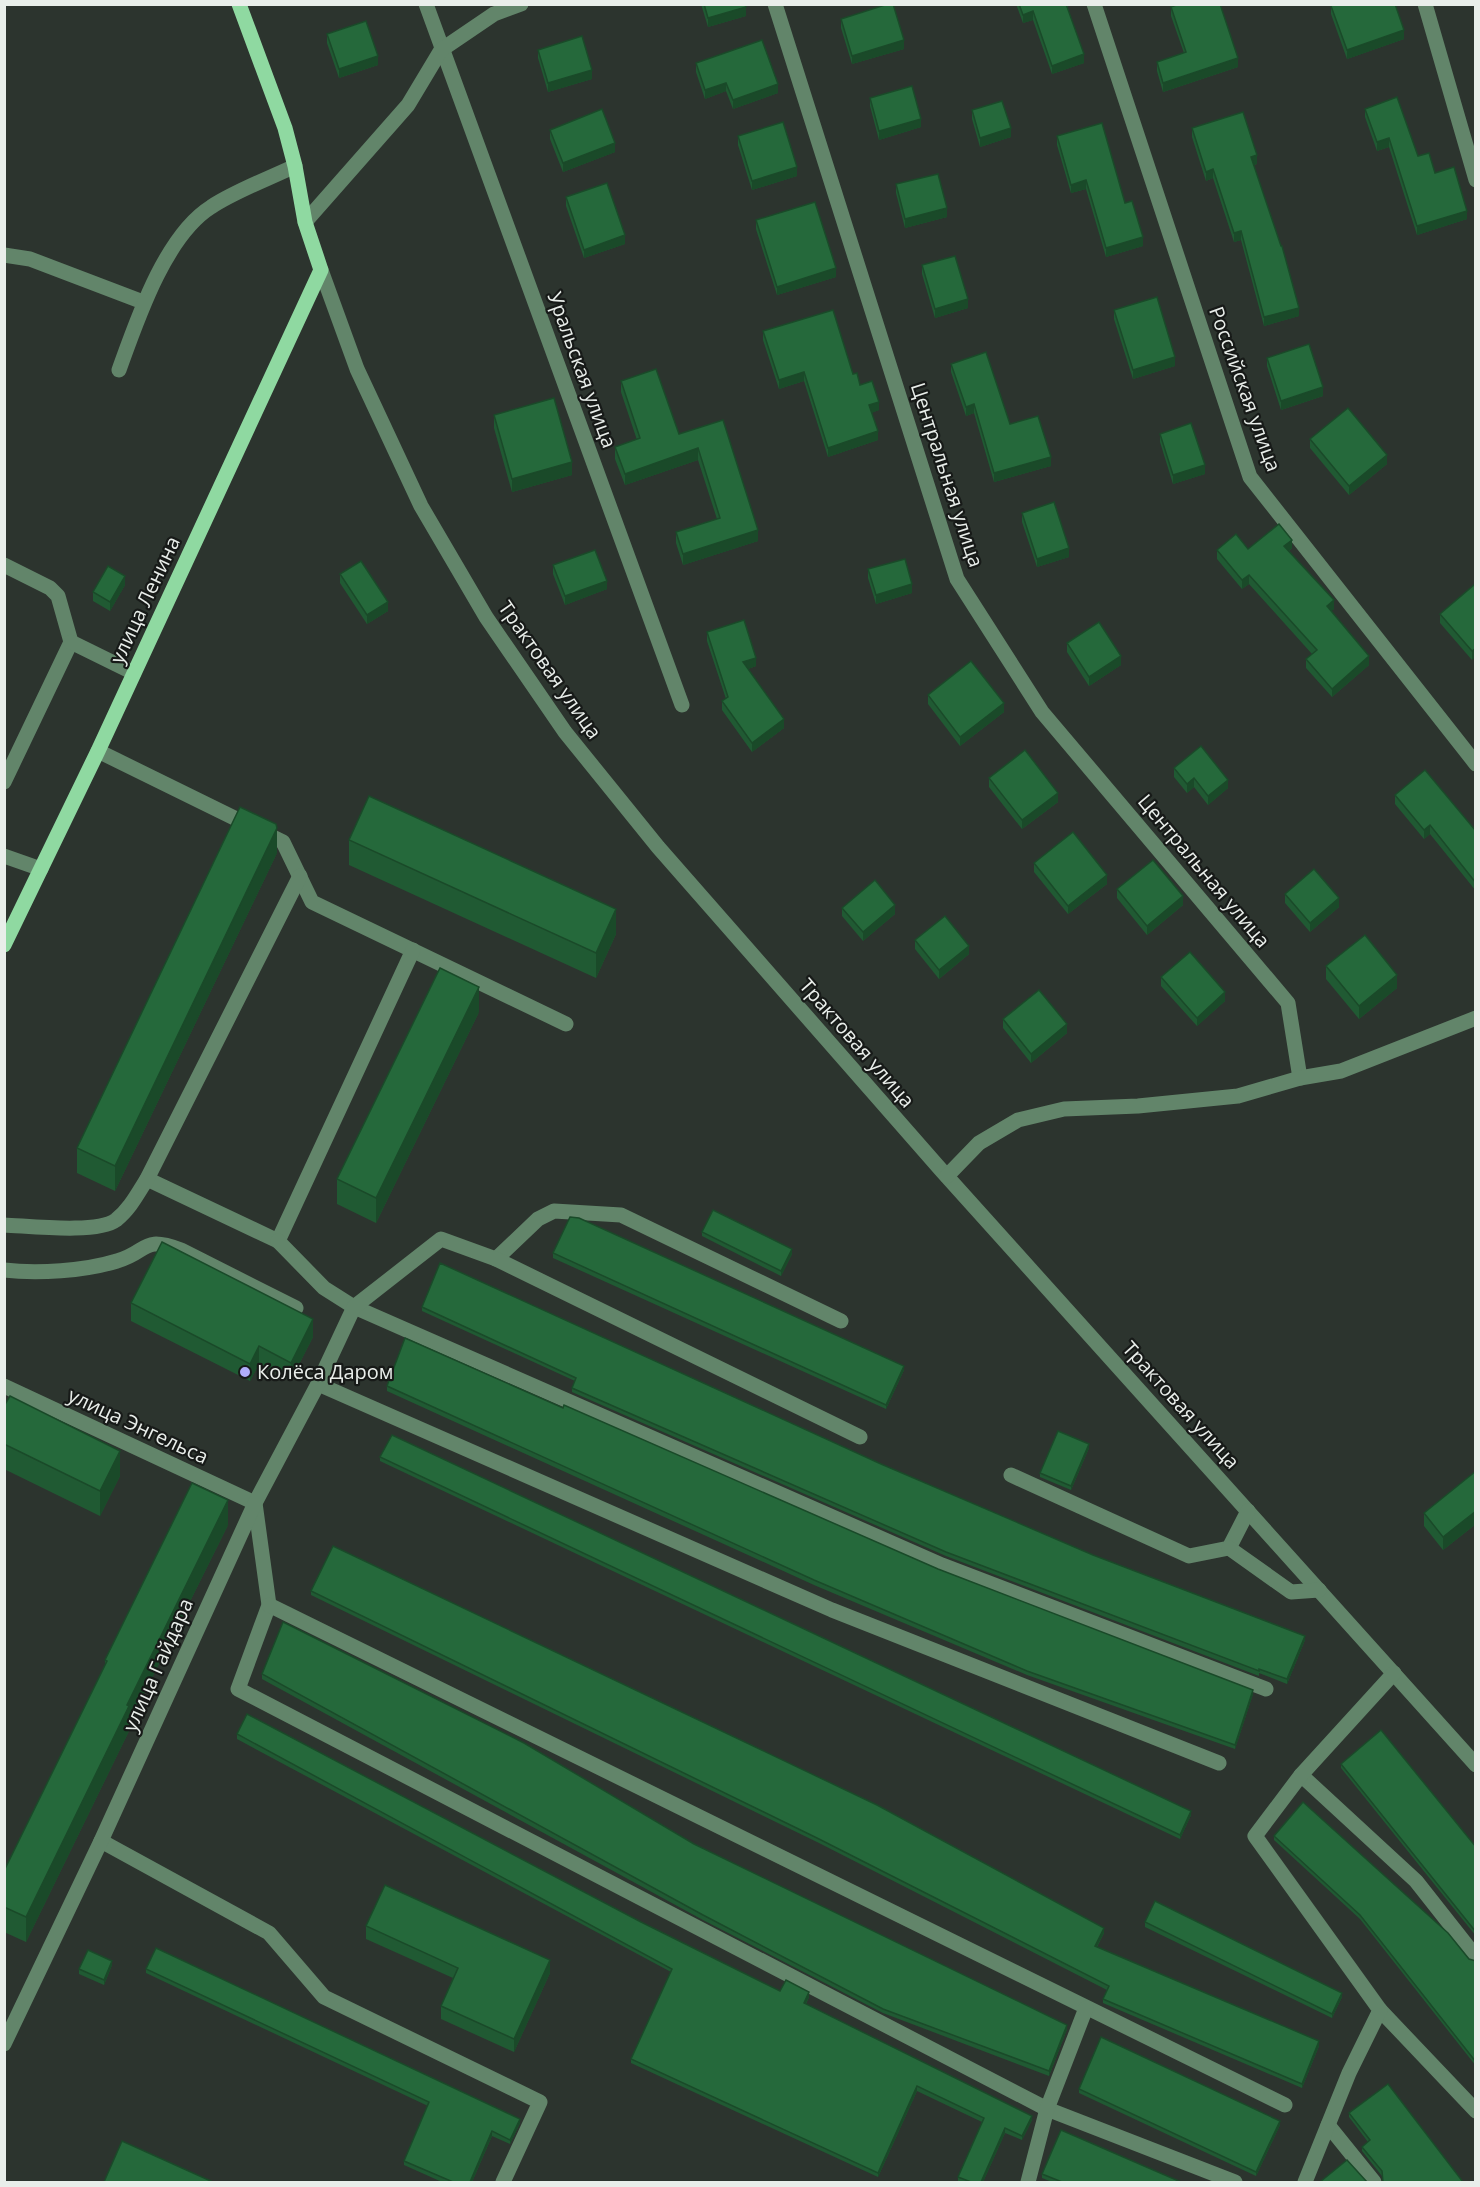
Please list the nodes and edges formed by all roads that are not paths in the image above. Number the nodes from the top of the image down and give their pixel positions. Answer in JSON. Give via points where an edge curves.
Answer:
{"nodes":[{"id":1,"x":239,"y":4,"type":"edge"},
{"id":2,"x":426,"y":4,"type":"edge"},
{"id":3,"x":521,"y":4,"type":"edge"},
{"id":4,"x":775,"y":4,"type":"edge"},
{"id":5,"x":1094,"y":4,"type":"edge"},
{"id":6,"x":1425,"y":4,"type":"edge"},
{"id":7,"x":441,"y":50,"type":"junction"},
{"id":8,"x":295,"y":166,"type":"junction"},
{"id":9,"x":1476,"y":180,"type":"edge"},
{"id":10,"x":305,"y":222,"type":"junction"},
{"id":11,"x":4,"y":255,"type":"edge"},
{"id":12,"x":321,"y":270,"type":"junction"},
{"id":13,"x":143,"y":302,"type":"junction"},
{"id":14,"x":119,"y":370,"type":"dead end"},
{"id":15,"x":4,"y":565,"type":"edge"},
{"id":16,"x":70,"y":642,"type":"junction"},
{"id":17,"x":134,"y":673,"type":"junction"},
{"id":18,"x":682,"y":705,"type":"dead end"},
{"id":19,"x":98,"y":751,"type":"junction"},
{"id":20,"x":1476,"y":764,"type":"edge"},
{"id":21,"x":4,"y":782,"type":"edge"},
{"id":22,"x":4,"y":856,"type":"edge"},
{"id":23,"x":41,"y":869,"type":"junction"},
{"id":24,"x":300,"y":876,"type":"junction"},
{"id":25,"x":4,"y":945,"type":"edge"},
{"id":26,"x":413,"y":950,"type":"junction"},
{"id":27,"x":1476,"y":1018,"type":"edge"},
{"id":28,"x":566,"y":1024,"type":"dead end"},
{"id":29,"x":1300,"y":1078,"type":"junction"},
{"id":30,"x":947,"y":1176,"type":"junction"},
{"id":31,"x":147,"y":1179,"type":"junction"},
{"id":32,"x":4,"y":1225,"type":"edge"},
{"id":33,"x":278,"y":1241,"type":"junction"},
{"id":34,"x":496,"y":1259,"type":"junction"},
{"id":35,"x":4,"y":1269,"type":"edge"},
{"id":36,"x":354,"y":1307,"type":"junction"},
{"id":37,"x":296,"y":1308,"type":"edge"},
{"id":38,"x":841,"y":1321,"type":"dead end"},
{"id":39,"x":318,"y":1384,"type":"junction"},
{"id":40,"x":4,"y":1386,"type":"edge"},
{"id":41,"x":860,"y":1437,"type":"dead end"},
{"id":42,"x":1011,"y":1475,"type":"dead end"},
{"id":43,"x":255,"y":1503,"type":"junction"},
{"id":44,"x":1248,"y":1511,"type":"junction"},
{"id":45,"x":1229,"y":1548,"type":"junction"},
{"id":46,"x":1319,"y":1590,"type":"junction"},
{"id":47,"x":269,"y":1605,"type":"junction"},
{"id":48,"x":1394,"y":1673,"type":"junction"},
{"id":49,"x":1266,"y":1689,"type":"dead end"},
{"id":50,"x":1219,"y":1763,"type":"dead end"},
{"id":51,"x":1476,"y":1766,"type":"edge"},
{"id":52,"x":1300,"y":1775,"type":"junction"},
{"id":53,"x":101,"y":1841,"type":"junction"},
{"id":54,"x":1476,"y":1957,"type":"edge"},
{"id":55,"x":1086,"y":2008,"type":"junction"},
{"id":56,"x":1380,"y":2010,"type":"junction"},
{"id":57,"x":4,"y":2044,"type":"edge"},
{"id":58,"x":1285,"y":2105,"type":"dead end"},
{"id":59,"x":1047,"y":2109,"type":"junction"},
{"id":60,"x":1476,"y":2111,"type":"edge"},
{"id":61,"x":1328,"y":2125,"type":"junction"},
{"id":62,"x":503,"y":2182,"type":"edge"},
{"id":63,"x":1028,"y":2182,"type":"edge"},
{"id":64,"x":1235,"y":2182,"type":"edge"},
{"id":65,"x":1305,"y":2182,"type":"edge"},
{"id":66,"x":1374,"y":2182,"type":"edge"}],
"edges":[{"from":1,"to":8,"type":"main road"},
{"from":2,"to":7,"type":"street","name":"Уральская улица"},
{"from":3,"to":7,"type":"street","via":[[494,14]]},
{"from":4,"to":29,"type":"street","name":"Центральная улица","via":[[957,579],[1042,712],[1288,1003]]},
{"from":5,"to":20,"type":"street","name":"Российская улица","via":[[1250,477]]},
{"from":6,"to":9,"type":"street"},
{"from":7,"to":10,"type":"street","via":[[408,105]]},
{"from":7,"to":18,"type":"street","name":"Уральская улица"},
{"from":8,"to":10,"type":"main road"},
{"from":8,"to":13,"type":"street","via":[[211,207],[185,229]]},
{"from":10,"to":12,"type":"main road"},
{"from":11,"to":13,"type":"street","via":[[30,259]]},
{"from":12,"to":17,"type":"main road","name":"улица Ленина"},
{"from":12,"to":30,"type":"street","name":"Трактовая улица","via":[[357,369],[421,506],[486,617],[565,732],[658,847]]},
{"from":13,"to":14,"type":"street"},
{"from":15,"to":16,"type":"street","via":[[58,596]]},
{"from":16,"to":17,"type":"street"},
{"from":16,"to":21,"type":"street"},
{"from":17,"to":19,"type":"main road","name":"улица Ленина"},
{"from":19,"to":23,"type":"main road","name":"улица Ленина"},
{"from":19,"to":24,"type":"street","via":[[282,842]]},
{"from":22,"to":23,"type":"street"},
{"from":23,"to":25,"type":"main road","name":"улица Ленина"},
{"from":24,"to":26,"type":"street","via":[[312,902]]},
{"from":24,"to":31,"type":"street"},
{"from":26,"to":28,"type":"street"},
{"from":26,"to":33,"type":"street"},
{"from":27,"to":29,"type":"street","via":[[1341,1071]]},
{"from":29,"to":30,"type":"street","via":[[1238,1096],[1064,1109],[1018,1120],[979,1143]]},
{"from":30,"to":44,"type":"street","name":"Трактовая улица"},
{"from":31,"to":32,"type":"street","via":[[114,1222],[86,1228]]},
{"from":31,"to":33,"type":"street"},
{"from":33,"to":36,"type":"street","via":[[324,1288]]},
{"from":34,"to":36,"type":"street","via":[[441,1239]]},
{"from":34,"to":38,"type":"street","via":[[538,1219],[555,1211],[621,1215]]},
{"from":34,"to":41,"type":"street"},
{"from":35,"to":37,"type":"street","via":[[57,1271],[117,1261],[146,1245],[163,1243]]},
{"from":36,"to":39,"type":"street","name":"улица Гайдара"},
{"from":36,"to":49,"type":"street","via":[[942,1565]]},
{"from":39,"to":43,"type":"street","name":"улица Гайдара"},
{"from":39,"to":50,"type":"street","via":[[832,1610]]},
{"from":40,"to":43,"type":"street","name":"улица Энгельса"},
{"from":42,"to":45,"type":"street","via":[[1189,1556]]},
{"from":43,"to":47,"type":"street"},
{"from":43,"to":53,"type":"street","name":"улица Гайдара"},
{"from":44,"to":45,"type":"street"},
{"from":44,"to":46,"type":"street","name":"Трактовая улица"},
{"from":45,"to":46,"type":"street","via":[[1291,1592]]},
{"from":46,"to":48,"type":"street","name":"Трактовая улица"},
{"from":47,"to":55,"type":"street"},
{"from":47,"to":59,"type":"street","via":[[238,1689]]},
{"from":48,"to":51,"type":"street","name":"Трактовая улица"},
{"from":48,"to":52,"type":"street"},
{"from":52,"to":54,"type":"street","via":[[1416,1881]]},
{"from":52,"to":56,"type":"street","via":[[1255,1836]]},
{"from":53,"to":57,"type":"street","name":"улица Гайдара"},
{"from":53,"to":62,"type":"street","via":[[269,1933],[324,1997],[540,2102]]},
{"from":55,"to":58,"type":"street"},
{"from":55,"to":59,"type":"street"},
{"from":56,"to":60,"type":"street"},
{"from":56,"to":61,"type":"street"},
{"from":59,"to":63,"type":"street"},
{"from":59,"to":64,"type":"street"},
{"from":61,"to":65,"type":"street"},
{"from":61,"to":66,"type":"street"}]}
